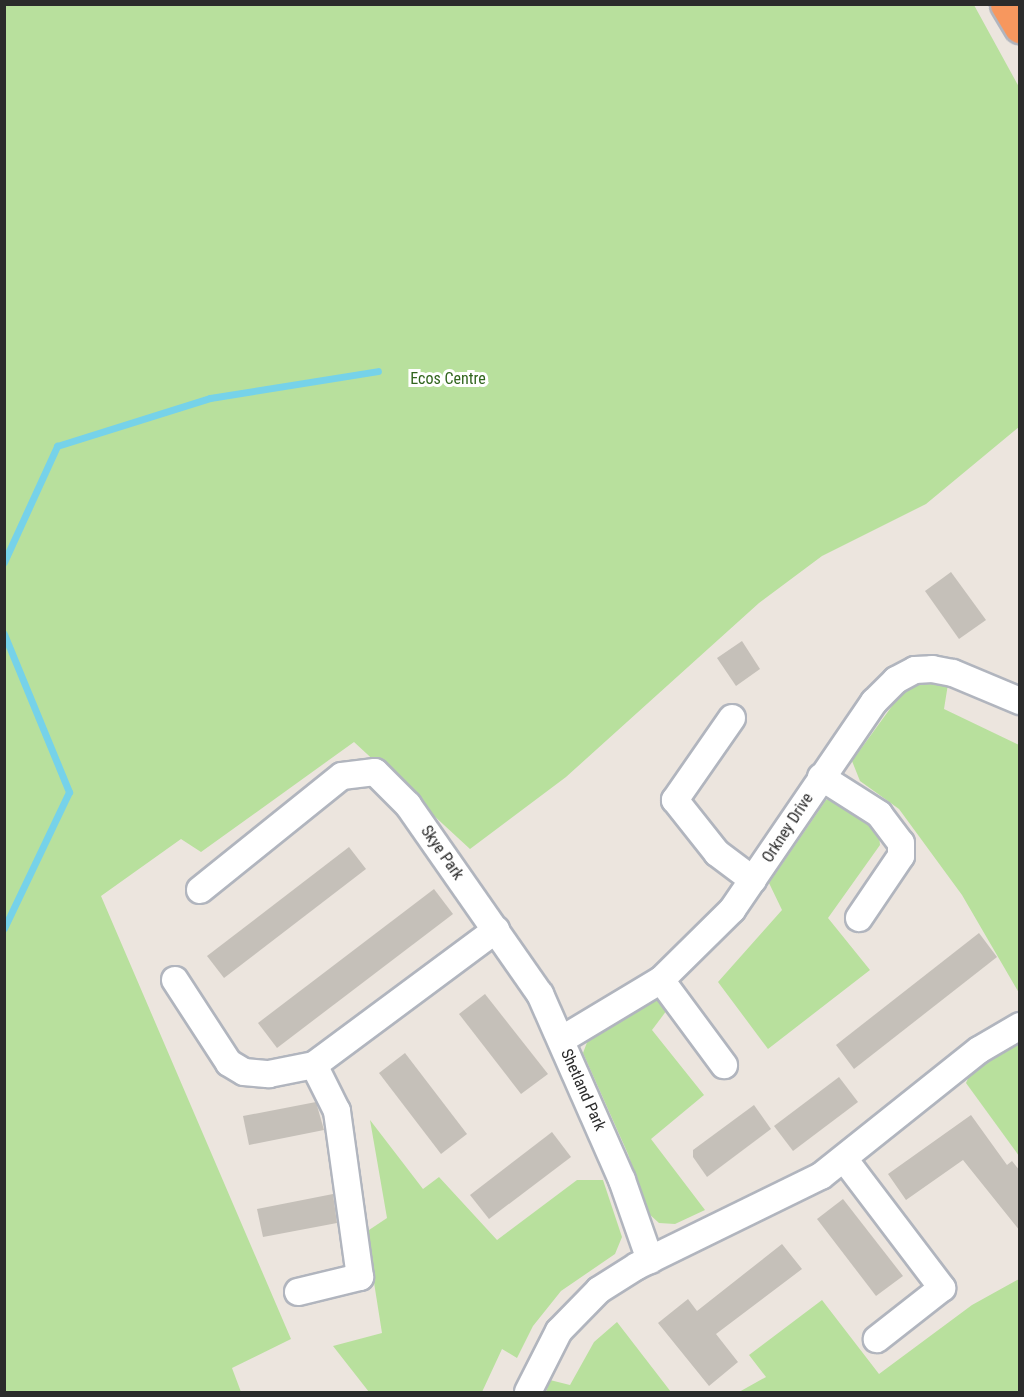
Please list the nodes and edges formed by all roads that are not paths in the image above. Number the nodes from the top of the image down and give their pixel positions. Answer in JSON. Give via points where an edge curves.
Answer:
{"nodes":[{"id":1,"x":1007,"y":4,"type":"edge"},
{"id":2,"x":1020,"y":26,"type":"edge"},
{"id":3,"x":1020,"y":701,"type":"edge"},
{"id":4,"x":732,"y":718,"type":"dead end"},
{"id":5,"x":821,"y":777,"type":"junction"},
{"id":6,"x":753,"y":880,"type":"junction"},
{"id":7,"x":200,"y":890,"type":"dead end"},
{"id":8,"x":859,"y":918,"type":"dead end"},
{"id":9,"x":496,"y":930,"type":"junction"},
{"id":10,"x":175,"y":980,"type":"dead end"},
{"id":11,"x":661,"y":980,"type":"junction"},
{"id":12,"x":1020,"y":1026,"type":"edge"},
{"id":13,"x":561,"y":1040,"type":"junction"},
{"id":14,"x":314,"y":1065,"type":"junction"},
{"id":15,"x":724,"y":1065,"type":"dead end"},
{"id":16,"x":845,"y":1160,"type":"junction"},
{"id":17,"x":650,"y":1260,"type":"junction"},
{"id":18,"x":298,"y":1292,"type":"dead end"},
{"id":19,"x":877,"y":1339,"type":"dead end"},
{"id":20,"x":528,"y":1392,"type":"edge"}],
"edges":[{"from":1,"to":2,"type":"highway"},
{"from":3,"to":5,"type":"street","name":"Orkney Drive","via":[[953,673],[927,669],[910,672],[874,702]]},
{"from":4,"to":6,"type":"street","via":[[675,800],[717,853]]},
{"from":5,"to":6,"type":"street","name":"Orkney Drive"},
{"from":5,"to":8,"type":"street","via":[[883,817],[902,846],[901,856]]},
{"from":6,"to":11,"type":"street","name":"Orkney Drive","via":[[732,910]]},
{"from":7,"to":9,"type":"street","name":"Skye Park","via":[[342,776],[375,772],[408,805]]},
{"from":9,"to":13,"type":"street","name":"Shetland Park","via":[[540,994]]},
{"from":9,"to":14,"type":"street"},
{"from":10,"to":14,"type":"street","via":[[237,1069],[269,1074]]},
{"from":11,"to":13,"type":"street","name":"Orkney Drive"},
{"from":11,"to":15,"type":"street"},
{"from":12,"to":16,"type":"street","via":[[979,1050]]},
{"from":13,"to":17,"type":"street","name":"Shetland Park","via":[[622,1180]]},
{"from":14,"to":18,"type":"street","via":[[337,1111],[360,1277]]},
{"from":16,"to":17,"type":"street","via":[[780,1199]]},
{"from":16,"to":19,"type":"street","via":[[942,1288]]},
{"from":17,"to":20,"type":"street","via":[[611,1281],[576,1310],[548,1348]]}]}
